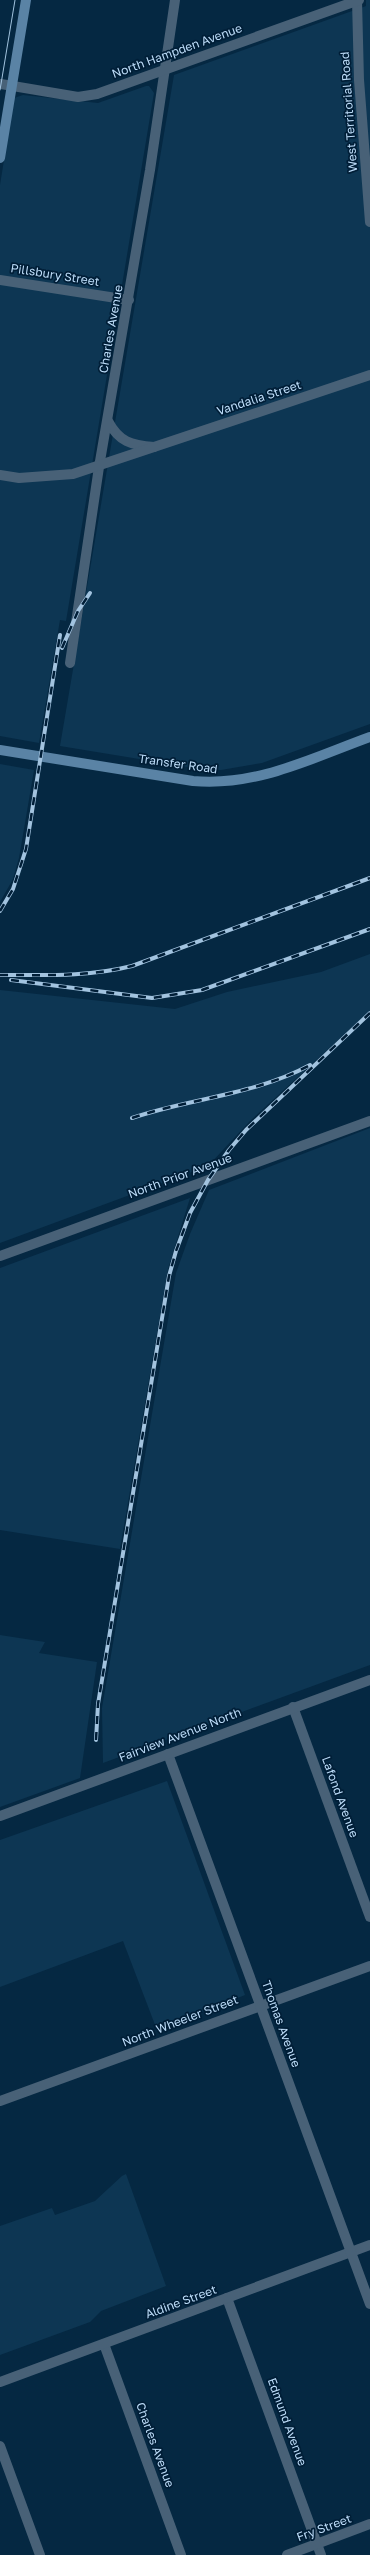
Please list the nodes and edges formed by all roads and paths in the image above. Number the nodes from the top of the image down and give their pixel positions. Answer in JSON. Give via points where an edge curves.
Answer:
{"nodes":[{"id":1,"x":26,"y":0,"type":"edge"},
{"id":2,"x":175,"y":0,"type":"edge"},
{"id":3,"x":358,"y":0,"type":"edge"},
{"id":4,"x":163,"y":69,"type":"junction"},
{"id":5,"x":1,"y":84,"type":"edge"},
{"id":6,"x":12,"y":86,"type":"junction"},
{"id":7,"x":0,"y":158,"type":"edge"},
{"id":8,"x":370,"y":222,"type":"edge"},
{"id":9,"x":0,"y":280,"type":"edge"},
{"id":10,"x":129,"y":300,"type":"junction"},
{"id":11,"x":370,"y":375,"type":"edge"},
{"id":12,"x":108,"y":420,"type":"junction"},
{"id":13,"x":156,"y":447,"type":"junction"},
{"id":14,"x":99,"y":467,"type":"junction"},
{"id":15,"x":0,"y":475,"type":"edge"},
{"id":16,"x":70,"y":663,"type":"dead end"},
{"id":17,"x":370,"y":737,"type":"edge"},
{"id":18,"x":0,"y":750,"type":"edge"},
{"id":19,"x":370,"y":1121,"type":"edge"},
{"id":20,"x":0,"y":1256,"type":"edge"},
{"id":21,"x":370,"y":1680,"type":"edge"},
{"id":22,"x":293,"y":1708,"type":"junction"},
{"id":23,"x":168,"y":1754,"type":"junction"},
{"id":24,"x":0,"y":1816,"type":"edge"},
{"id":25,"x":370,"y":1918,"type":"edge"},
{"id":26,"x":370,"y":1966,"type":"edge"},
{"id":27,"x":260,"y":2005,"type":"junction"},
{"id":28,"x":0,"y":2101,"type":"edge"},
{"id":29,"x":370,"y":2245,"type":"edge"},
{"id":30,"x":351,"y":2252,"type":"junction"},
{"id":31,"x":228,"y":2298,"type":"junction"},
{"id":32,"x":370,"y":2304,"type":"edge"},
{"id":33,"x":104,"y":2344,"type":"junction"},
{"id":34,"x":0,"y":2382,"type":"edge"},
{"id":35,"x":0,"y":2446,"type":"edge"},
{"id":36,"x":370,"y":2524,"type":"edge"},
{"id":37,"x":317,"y":2544,"type":"junction"},
{"id":38,"x":40,"y":2555,"type":"edge"},
{"id":39,"x":181,"y":2555,"type":"edge"},
{"id":40,"x":287,"y":2555,"type":"edge"},
{"id":41,"x":321,"y":2555,"type":"edge"}],
"edges":[{"from":1,"to":6,"type":"main road"},
{"from":2,"to":4,"type":"street","name":"Charles Avenue"},
{"from":3,"to":4,"type":"street","name":"North Hampden Avenue"},
{"from":3,"to":8,"type":"street","name":"West Territorial Road","via":[[358,78]]},
{"from":4,"to":6,"type":"street","name":"North Hampden Avenue","via":[[88,96],[72,96]]},
{"from":4,"to":10,"type":"street","name":"Charles Avenue"},
{"from":5,"to":6,"type":"street","name":"North Hampden Avenue"},
{"from":6,"to":7,"type":"main road"},
{"from":9,"to":10,"type":"street","name":"Pillsbury Street"},
{"from":10,"to":12,"type":"street","name":"Charles Avenue"},
{"from":11,"to":13,"type":"street","name":"Vandalia Street"},
{"from":12,"to":13,"type":"street","name":"Vandalia Street","via":[[122,441],[136,446]]},
{"from":12,"to":14,"type":"street","name":"Charles Avenue"},
{"from":13,"to":14,"type":"street","name":"Vandalia Street"},
{"from":14,"to":15,"type":"street","name":"Vandalia Street","via":[[53,477],[19,478]]},
{"from":14,"to":16,"type":"street","name":"Charles Avenue"},
{"from":17,"to":18,"type":"main road","name":"Transfer Road","via":[[266,775],[223,783],[193,781]]},
{"from":19,"to":20,"type":"street","name":"North Prior Avenue"},
{"from":21,"to":22,"type":"street","name":"Fairview Avenue North"},
{"from":22,"to":23,"type":"street","name":"Fairview Avenue North"},
{"from":22,"to":25,"type":"street","name":"Lafond Avenue"},
{"from":23,"to":24,"type":"street","name":"Fairview Avenue North"},
{"from":23,"to":27,"type":"street","name":"Thomas Avenue"},
{"from":26,"to":27,"type":"street","name":"North Wheeler Street"},
{"from":27,"to":28,"type":"street","name":"North Wheeler Street"},
{"from":27,"to":30,"type":"street","name":"Thomas Avenue"},
{"from":29,"to":30,"type":"street","name":"Aldine Street"},
{"from":30,"to":31,"type":"street","name":"Aldine Street"},
{"from":30,"to":32,"type":"street","name":"Thomas Avenue"},
{"from":31,"to":33,"type":"street","name":"Aldine Street"},
{"from":31,"to":37,"type":"street","name":"Edmund Avenue"},
{"from":33,"to":34,"type":"street","name":"Aldine Street"},
{"from":33,"to":39,"type":"street","name":"Charles Avenue"},
{"from":35,"to":38,"type":"street"},
{"from":36,"to":37,"type":"street","name":"Fry Street"},
{"from":37,"to":40,"type":"street","name":"Fry Street"},
{"from":37,"to":41,"type":"street","name":"Edmund Avenue"}]}
